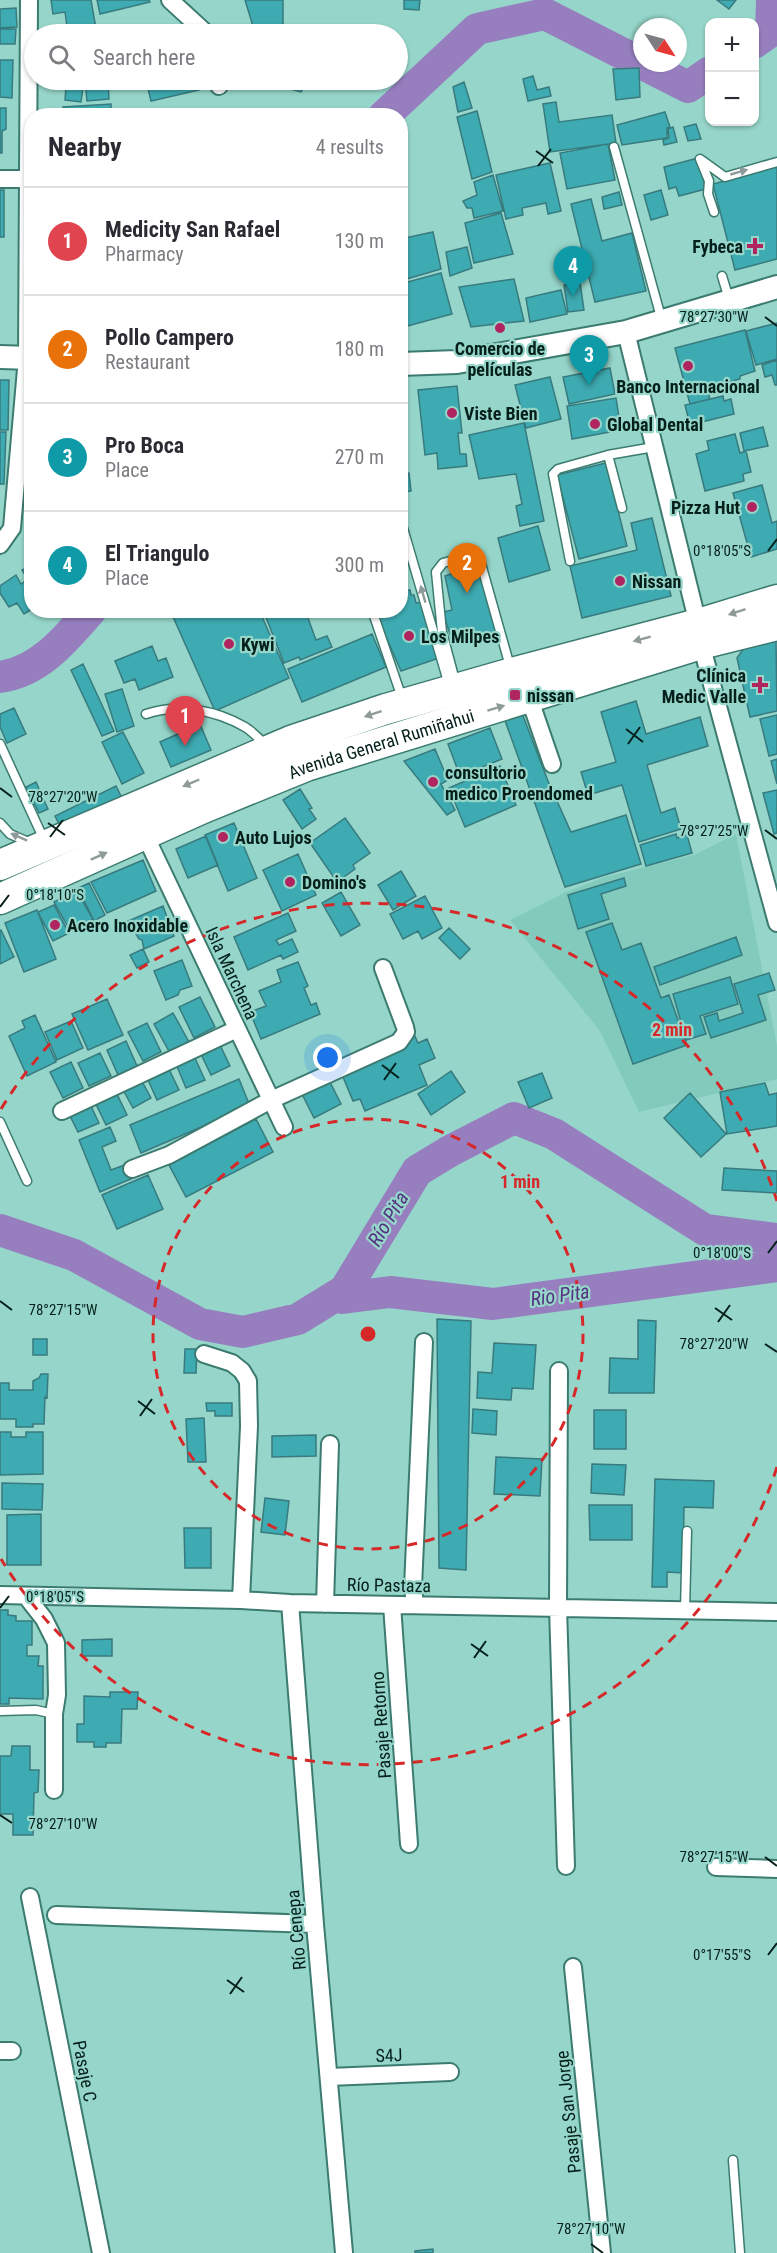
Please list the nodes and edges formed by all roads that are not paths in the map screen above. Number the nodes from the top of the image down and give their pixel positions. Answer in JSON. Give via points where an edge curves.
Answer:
{"nodes":[{"id":1,"x":29,"y":0,"type":"edge"},
{"id":2,"x":170,"y":0,"type":"edge"},
{"id":3,"x":29,"y":24,"type":"edge"},
{"id":4,"x":196,"y":24,"type":"edge"},
{"id":5,"x":28,"y":90,"type":"edge"},
{"id":6,"x":28,"y":108,"type":"edge"},
{"id":7,"x":614,"y":147,"type":"dead end"},
{"id":8,"x":777,"y":162,"type":"edge"},
{"id":9,"x":24,"y":178,"type":"edge"},
{"id":10,"x":0,"y":179,"type":"edge"},
{"id":11,"x":714,"y":212,"type":"dead end"},
{"id":12,"x":722,"y":276,"type":"dead end"},
{"id":13,"x":777,"y":287,"type":"edge"},
{"id":14,"x":730,"y":302,"type":"junction"},
{"id":15,"x":662,"y":321,"type":"junction"},
{"id":16,"x":626,"y":332,"type":"junction"},
{"id":17,"x":0,"y":357,"type":"edge"},
{"id":18,"x":24,"y":358,"type":"edge"},
{"id":19,"x":408,"y":364,"type":"edge"},
{"id":20,"x":24,"y":408,"type":"edge"},
{"id":21,"x":654,"y":447,"type":"junction"},
{"id":22,"x":608,"y":455,"type":"junction"},
{"id":23,"x":622,"y":508,"type":"dead end"},
{"id":24,"x":0,"y":545,"type":"edge"},
{"id":25,"x":408,"y":546,"type":"edge"},
{"id":26,"x":570,"y":561,"type":"dead end"},
{"id":27,"x":777,"y":600,"type":"edge"},
{"id":28,"x":375,"y":618,"type":"edge"},
{"id":29,"x":777,"y":625,"type":"edge"},
{"id":30,"x":699,"y":634,"type":"junction"},
{"id":31,"x":512,"y":673,"type":"junction"},
{"id":32,"x":454,"y":690,"type":"junction"},
{"id":33,"x":529,"y":697,"type":"junction"},
{"id":34,"x":405,"y":705,"type":"junction"},
{"id":35,"x":146,"y":714,"type":"dead end"},
{"id":36,"x":0,"y":744,"type":"edge"},
{"id":37,"x":271,"y":749,"type":"junction"},
{"id":38,"x":552,"y":764,"type":"dead end"},
{"id":39,"x":0,"y":823,"type":"edge"},
{"id":40,"x":145,"y":835,"type":"junction"},
{"id":41,"x":44,"y":846,"type":"junction"},
{"id":42,"x":0,"y":866,"type":"edge"},
{"id":43,"x":0,"y":899,"type":"edge"},
{"id":44,"x":777,"y":923,"type":"edge"},
{"id":45,"x":383,"y":968,"type":"dead end"},
{"id":46,"x":237,"y":1029,"type":"junction"},
{"id":47,"x":271,"y":1100,"type":"junction"},
{"id":48,"x":62,"y":1111,"type":"dead end"},
{"id":49,"x":0,"y":1122,"type":"edge"},
{"id":50,"x":284,"y":1128,"type":"dead end"},
{"id":51,"x":132,"y":1169,"type":"dead end"},
{"id":52,"x":27,"y":1181,"type":"dead end"},
{"id":53,"x":424,"y":1342,"type":"dead end"},
{"id":54,"x":204,"y":1354,"type":"dead end"},
{"id":55,"x":559,"y":1371,"type":"dead end"},
{"id":56,"x":330,"y":1444,"type":"dead end"},
{"id":57,"x":687,"y":1531,"type":"dead end"},
{"id":58,"x":0,"y":1595,"type":"edge"},
{"id":59,"x":26,"y":1596,"type":"junction"},
{"id":60,"x":241,"y":1600,"type":"junction"},
{"id":61,"x":290,"y":1603,"type":"junction"},
{"id":62,"x":325,"y":1604,"type":"junction"},
{"id":63,"x":392,"y":1605,"type":"junction"},
{"id":64,"x":415,"y":1605,"type":"junction"},
{"id":65,"x":558,"y":1607,"type":"junction"},
{"id":66,"x":685,"y":1610,"type":"junction"},
{"id":67,"x":777,"y":1612,"type":"edge"},
{"id":68,"x":0,"y":1711,"type":"edge"},
{"id":69,"x":54,"y":1714,"type":"junction"},
{"id":70,"x":54,"y":1790,"type":"dead end"},
{"id":71,"x":409,"y":1844,"type":"dead end"},
{"id":72,"x":566,"y":1866,"type":"dead end"},
{"id":73,"x":716,"y":1867,"type":"dead end"},
{"id":74,"x":777,"y":1869,"type":"edge"},
{"id":75,"x":30,"y":1897,"type":"dead end"},
{"id":76,"x":56,"y":1915,"type":"dead end"},
{"id":77,"x":315,"y":1924,"type":"junction"},
{"id":78,"x":573,"y":1967,"type":"dead end"},
{"id":79,"x":450,"y":2072,"type":"dead end"},
{"id":80,"x":329,"y":2077,"type":"junction"},
{"id":81,"x":733,"y":2160,"type":"dead end"},
{"id":82,"x":101,"y":2253,"type":"edge"},
{"id":83,"x":344,"y":2253,"type":"edge"},
{"id":84,"x":602,"y":2253,"type":"edge"},
{"id":85,"x":740,"y":2253,"type":"edge"}],
"edges":[{"from":1,"to":3,"type":"street"},
{"from":2,"to":4,"type":"street"},
{"from":5,"to":6,"type":"street"},
{"from":7,"to":15,"type":"lane"},
{"from":11,"to":8,"type":"lane","one_way":true,"via":[[708,194],[709,181],[700,159],[725,177]]},
{"from":9,"to":10,"type":"street"},
{"from":12,"to":14,"type":"lane"},
{"from":13,"to":14,"type":"main road"},
{"from":14,"to":15,"type":"main road"},
{"from":15,"to":16,"type":"main road"},
{"from":16,"to":19,"type":"main road","via":[[458,362]]},
{"from":16,"to":21,"type":"street"},
{"from":17,"to":18,"type":"main road"},
{"from":20,"to":24,"type":"street","via":[[12,528]]},
{"from":21,"to":22,"type":"lane"},
{"from":21,"to":30,"type":"street"},
{"from":22,"to":23,"type":"lane"},
{"from":22,"to":26,"type":"lane","via":[[558,469],[553,474]]},
{"from":32,"to":25,"type":"lane","one_way":true,"via":[[445,673]]},
{"from":27,"to":30,"type":"highway","name":"Avenida General Rumiñahui","one_way":true},
{"from":28,"to":34,"type":"lane"},
{"from":29,"to":30,"type":"highway","name":"Avenida General Rumiñahui"},
{"from":30,"to":31,"type":"highway","name":"Avenida General Rumiñahui","one_way":true},
{"from":30,"to":33,"type":"highway","name":"Avenida General Rumiñahui"},
{"from":30,"to":44,"type":"street"},
{"from":31,"to":32,"type":"highway","name":"Avenida General Rumiñahui"},
{"from":31,"to":32,"type":"lane","via":[[480,560],[472,555],[443,563],[436,572],[439,611]]},
{"from":32,"to":34,"type":"highway","name":"Avenida General Rumiñahui"},
{"from":33,"to":38,"type":"street"},
{"from":40,"to":33,"type":"highway","name":"Avenida General Rumiñahui","one_way":true,"via":[[306,766]]},
{"from":34,"to":37,"type":"highway","name":"Avenida General Rumiñahui","one_way":true},
{"from":35,"to":37,"type":"lane","via":[[173,708],[212,714],[246,727]]},
{"from":36,"to":41,"type":"lane"},
{"from":37,"to":41,"type":"highway","name":"Avenida General Rumiñahui","one_way":true},
{"from":41,"to":39,"type":"lane","one_way":true,"via":[[10,834]]},
{"from":43,"to":40,"type":"highway","name":"Avenida General Rumiñahui","one_way":true},
{"from":40,"to":46,"type":"street","name":"Isla Marchena"},
{"from":41,"to":42,"type":"highway","name":"Avenida General Rumiñahui"},
{"from":45,"to":47,"type":"street","via":[[405,1027],[402,1039]]},
{"from":46,"to":47,"type":"street","name":"Isla Marchena"},
{"from":46,"to":48,"type":"street"},
{"from":47,"to":50,"type":"street","name":"Isla Marchena"},
{"from":47,"to":51,"type":"street","via":[[169,1155]]},
{"from":49,"to":52,"type":"lane"},
{"from":53,"to":64,"type":"street"},
{"from":54,"to":60,"type":"street","via":[[232,1363],[248,1381]]},
{"from":55,"to":65,"type":"street"},
{"from":56,"to":62,"type":"street"},
{"from":57,"to":66,"type":"lane"},
{"from":58,"to":59,"type":"street","name":"Río Pastaza"},
{"from":59,"to":60,"type":"street","name":"Río Pastaza"},
{"from":59,"to":69,"type":"street","via":[[56,1643]]},
{"from":60,"to":61,"type":"street","name":"Río Pastaza"},
{"from":61,"to":62,"type":"street","name":"Río Pastaza"},
{"from":61,"to":77,"type":"street","name":"Río Cenepa"},
{"from":62,"to":63,"type":"street","name":"Río Pastaza"},
{"from":63,"to":64,"type":"street","name":"Río Pastaza"},
{"from":63,"to":71,"type":"street","name":"Pasaje Retorno"},
{"from":64,"to":65,"type":"street","name":"Río Pastaza"},
{"from":65,"to":66,"type":"street","name":"Río Pastaza"},
{"from":65,"to":72,"type":"street"},
{"from":66,"to":67,"type":"street","name":"Río Pastaza"},
{"from":68,"to":69,"type":"lane"},
{"from":69,"to":70,"type":"street"},
{"from":73,"to":74,"type":"street"},
{"from":75,"to":82,"type":"street","name":"Pasaje C"},
{"from":76,"to":77,"type":"street"},
{"from":77,"to":80,"type":"street","name":"Río Cenepa"},
{"from":78,"to":84,"type":"street","name":"Pasaje San Jorge"},
{"from":79,"to":80,"type":"street","name":"S4J"},
{"from":80,"to":83,"type":"street","name":"Río Cenepa"},
{"from":81,"to":85,"type":"lane"}]}
